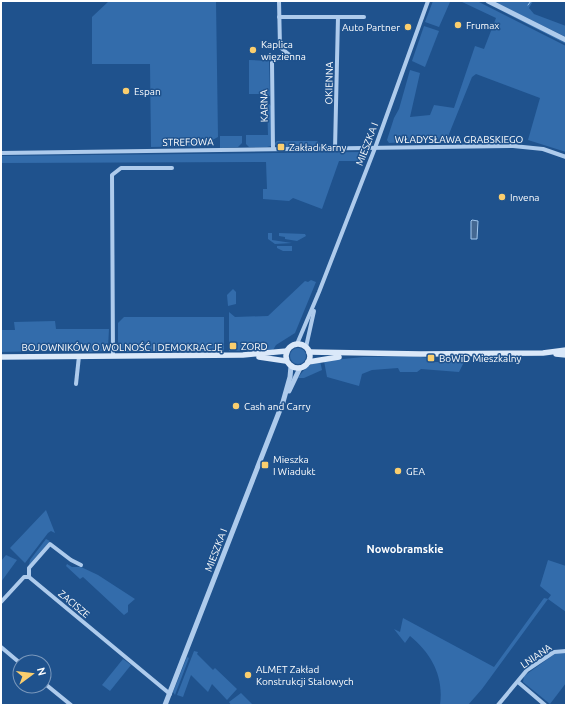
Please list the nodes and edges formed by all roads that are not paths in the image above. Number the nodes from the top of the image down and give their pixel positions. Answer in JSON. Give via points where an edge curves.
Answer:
{"nodes":[{"id":1,"x":279,"y":1,"type":"edge"},
{"id":2,"x":428,"y":1,"type":"edge"},
{"id":3,"x":488,"y":1,"type":"edge"},
{"id":4,"x":279,"y":17,"type":"junction"},
{"id":5,"x":338,"y":17,"type":"junction"},
{"id":6,"x":364,"y":17,"type":"dead end"},
{"id":7,"x":566,"y":40,"type":"edge"},
{"id":8,"x":293,"y":58,"type":"dead end"},
{"id":9,"x":272,"y":62,"type":"dead end"},
{"id":10,"x":376,"y":148,"type":"junction"},
{"id":11,"x":273,"y":149,"type":"junction"},
{"id":12,"x":335,"y":149,"type":"junction"},
{"id":13,"x":1,"y":153,"type":"edge"},
{"id":14,"x":566,"y":157,"type":"edge"},
{"id":15,"x":172,"y":168,"type":"dead end"},
{"id":16,"x":319,"y":292,"type":"junction"},
{"id":17,"x":296,"y":344,"type":"junction"},
{"id":18,"x":307,"y":350,"type":"junction"},
{"id":19,"x":566,"y":350,"type":"edge"},
{"id":20,"x":287,"y":351,"type":"junction"},
{"id":21,"x":543,"y":353,"type":"junction"},
{"id":22,"x":362,"y":354,"type":"junction"},
{"id":23,"x":243,"y":355,"type":"junction"},
{"id":24,"x":566,"y":355,"type":"edge"},
{"id":25,"x":79,"y":356,"type":"junction"},
{"id":26,"x":113,"y":356,"type":"junction"},
{"id":27,"x":1,"y":357,"type":"edge"},
{"id":28,"x":286,"y":361,"type":"junction"},
{"id":29,"x":308,"y":362,"type":"junction"},
{"id":30,"x":291,"y":366,"type":"junction"},
{"id":31,"x":300,"y":368,"type":"junction"},
{"id":32,"x":76,"y":384,"type":"dead end"},
{"id":33,"x":283,"y":402,"type":"junction"},
{"id":34,"x":81,"y":565,"type":"dead end"},
{"id":35,"x":29,"y":577,"type":"junction"},
{"id":36,"x":1,"y":602,"type":"edge"},
{"id":37,"x":1,"y":648,"type":"edge"},
{"id":38,"x":566,"y":651,"type":"edge"},
{"id":39,"x":12,"y":657,"type":"edge"},
{"id":40,"x":518,"y":682,"type":"junction"},
{"id":41,"x":52,"y":690,"type":"edge"},
{"id":42,"x":170,"y":694,"type":"junction"},
{"id":43,"x":70,"y":705,"type":"edge"},
{"id":44,"x":165,"y":705,"type":"edge"},
{"id":45,"x":498,"y":705,"type":"edge"},
{"id":46,"x":545,"y":705,"type":"edge"}],
"edges":[{"from":1,"to":4,"type":"street"},
{"from":2,"to":10,"type":"street","name":"MIESZKA I"},
{"from":3,"to":7,"type":"street"},
{"from":4,"to":5,"type":"street"},
{"from":4,"to":8,"type":"street","via":[[280,46]]},
{"from":5,"to":6,"type":"street"},
{"from":5,"to":12,"type":"street","name":"OKIENNA"},
{"from":9,"to":11,"type":"street","name":"KARNA"},
{"from":10,"to":12,"type":"street","name":"STREFOWA"},
{"from":10,"to":14,"type":"street","name":"WŁADYSŁAWA GRABSKIEGO","via":[[518,146],[543,149]]},
{"from":10,"to":16,"type":"street","name":"MIESZKA I"},
{"from":11,"to":12,"type":"street","name":"STREFOWA"},
{"from":11,"to":13,"type":"street","name":"STREFOWA"},
{"from":15,"to":26,"type":"street","via":[[122,168],[112,175]]},
{"from":16,"to":17,"type":"street","name":"MIESZKA I"},
{"from":16,"to":18,"type":"street","name":"MIESZKA I"},
{"from":17,"to":18,"type":"main road"},
{"from":17,"to":20,"type":"main road"},
{"from":18,"to":22,"type":"main road"},
{"from":18,"to":29,"type":"main road"},
{"from":19,"to":21,"type":"main road"},
{"from":20,"to":23,"type":"main road","name":"BOJOWNIKÓW O WOLNOŚĆ I DEMOKRACJĘ"},
{"from":20,"to":28,"type":"main road"},
{"from":21,"to":22,"type":"main road"},
{"from":21,"to":24,"type":"main road"},
{"from":22,"to":29,"type":"main road"},
{"from":23,"to":26,"type":"main road","name":"BOJOWNIKÓW O WOLNOŚĆ I DEMOKRACJĘ"},
{"from":23,"to":28,"type":"main road","name":"BOJOWNIKÓW O WOLNOŚĆ I DEMOKRACJĘ"},
{"from":25,"to":26,"type":"main road","name":"BOJOWNIKÓW O WOLNOŚĆ I DEMOKRACJĘ"},
{"from":25,"to":27,"type":"main road","name":"BOJOWNIKÓW O WOLNOŚĆ I DEMOKRACJĘ"},
{"from":25,"to":32,"type":"street"},
{"from":28,"to":30,"type":"main road"},
{"from":29,"to":31,"type":"main road"},
{"from":30,"to":31,"type":"main road"},
{"from":30,"to":33,"type":"street","name":"MIESZKA I"},
{"from":31,"to":33,"type":"street","name":"MIESZKA I"},
{"from":33,"to":42,"type":"street","name":"MIESZKA I"},
{"from":34,"to":35,"type":"street","via":[[50,544],[29,568]]},
{"from":35,"to":36,"type":"street","via":[[24,577]]},
{"from":35,"to":42,"type":"street","name":"ZACISZE"},
{"from":37,"to":39,"type":"street"},
{"from":38,"to":40,"type":"street","name":"LNIANA","via":[[554,652],[527,670]]},
{"from":40,"to":45,"type":"street","name":"LNIANA"},
{"from":40,"to":46,"type":"street","name":"LNIANA"},
{"from":41,"to":43,"type":"street"},
{"from":42,"to":44,"type":"street","name":"MIESZKA I"}]}
